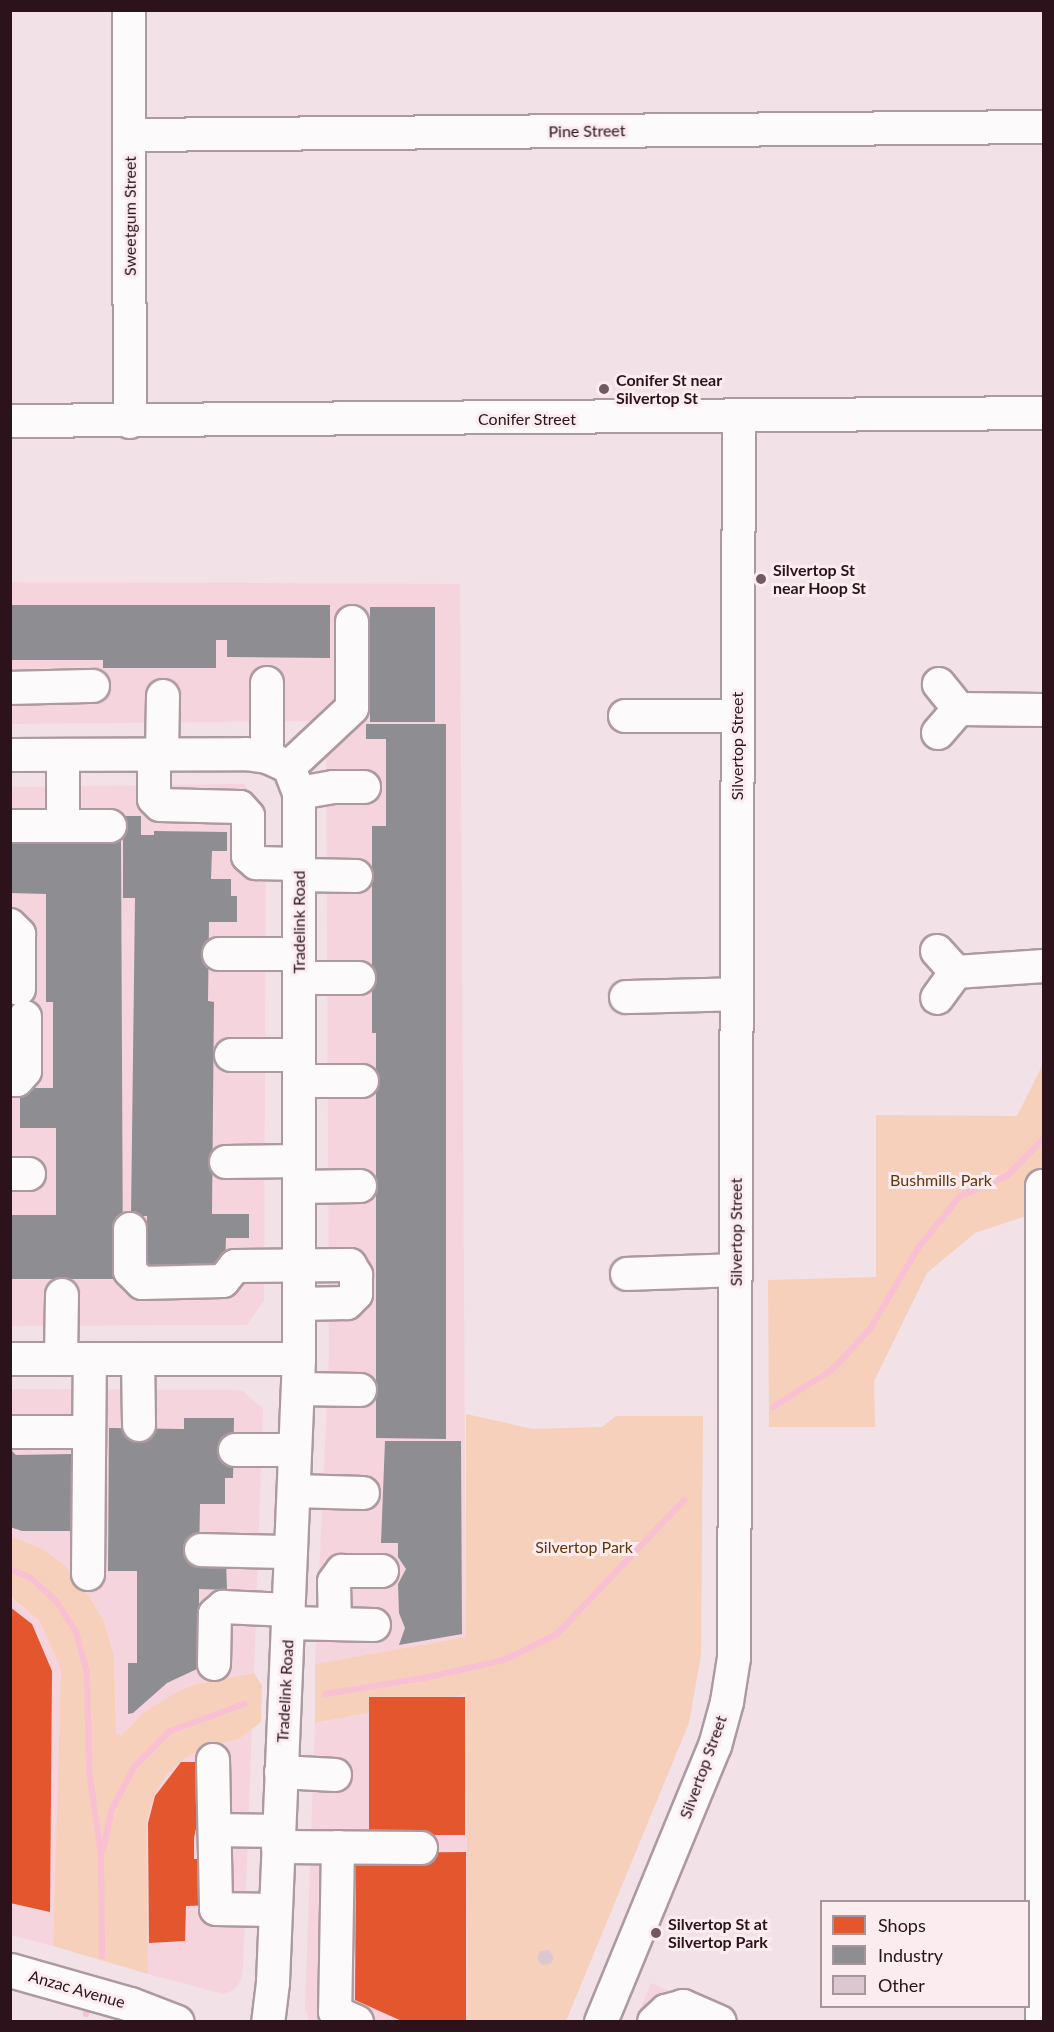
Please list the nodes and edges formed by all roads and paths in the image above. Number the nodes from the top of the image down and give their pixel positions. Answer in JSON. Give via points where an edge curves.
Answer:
{"nodes":[{"id":1,"x":129,"y":10,"type":"edge"},
{"id":2,"x":1044,"y":127,"type":"edge"},
{"id":3,"x":130,"y":135,"type":"junction"},
{"id":4,"x":1044,"y":413,"type":"edge"},
{"id":5,"x":739,"y":417,"type":"junction"},
{"id":6,"x":10,"y":421,"type":"edge"},
{"id":7,"x":130,"y":422,"type":"junction"},
{"id":8,"x":352,"y":622,"type":"dead end"},
{"id":9,"x":267,"y":683,"type":"dead end"},
{"id":10,"x":939,"y":684,"type":"dead end"},
{"id":11,"x":93,"y":686,"type":"dead end"},
{"id":12,"x":10,"y":687,"type":"edge"},
{"id":13,"x":163,"y":696,"type":"dead end"},
{"id":14,"x":959,"y":709,"type":"junction"},
{"id":15,"x":1044,"y":710,"type":"edge"},
{"id":16,"x":625,"y":716,"type":"dead end"},
{"id":17,"x":738,"y":716,"type":"junction"},
{"id":18,"x":938,"y":733,"type":"dead end"},
{"id":19,"x":158,"y":754,"type":"junction"},
{"id":20,"x":10,"y":755,"type":"edge"},
{"id":21,"x":63,"y":755,"type":"junction"},
{"id":22,"x":285,"y":772,"type":"junction"},
{"id":23,"x":364,"y":787,"type":"dead end"},
{"id":24,"x":10,"y":826,"type":"edge"},
{"id":25,"x":63,"y":826,"type":"junction"},
{"id":26,"x":110,"y":826,"type":"dead end"},
{"id":27,"x":299,"y":869,"type":"junction"},
{"id":28,"x":356,"y":876,"type":"dead end"},
{"id":29,"x":10,"y":925,"type":"edge"},
{"id":30,"x":219,"y":954,"type":"dead end"},
{"id":31,"x":299,"y":966,"type":"junction"},
{"id":32,"x":1044,"y":966,"type":"edge"},
{"id":33,"x":359,"y":978,"type":"dead end"},
{"id":34,"x":737,"y":994,"type":"junction"},
{"id":35,"x":626,"y":997,"type":"dead end"},
{"id":36,"x":937,"y":998,"type":"dead end"},
{"id":37,"x":231,"y":1055,"type":"dead end"},
{"id":38,"x":299,"y":1068,"type":"junction"},
{"id":39,"x":10,"y":1080,"type":"edge"},
{"id":40,"x":362,"y":1081,"type":"dead end"},
{"id":41,"x":226,"y":1162,"type":"dead end"},
{"id":42,"x":299,"y":1174,"type":"junction"},
{"id":43,"x":360,"y":1186,"type":"dead end"},
{"id":44,"x":1042,"y":1186,"type":"edge"},
{"id":45,"x":130,"y":1229,"type":"dead end"},
{"id":46,"x":299,"y":1265,"type":"junction"},
{"id":47,"x":736,"y":1270,"type":"junction"},
{"id":48,"x":627,"y":1274,"type":"dead end"},
{"id":49,"x":62,"y":1295,"type":"dead end"},
{"id":50,"x":299,"y":1304,"type":"junction"},
{"id":51,"x":10,"y":1359,"type":"edge"},
{"id":52,"x":76,"y":1359,"type":"junction"},
{"id":53,"x":138,"y":1359,"type":"junction"},
{"id":54,"x":298,"y":1374,"type":"junction"},
{"id":55,"x":360,"y":1390,"type":"dead end"},
{"id":56,"x":139,"y":1425,"type":"dead end"},
{"id":57,"x":10,"y":1432,"type":"edge"},
{"id":58,"x":89,"y":1432,"type":"junction"},
{"id":59,"x":235,"y":1450,"type":"dead end"},
{"id":60,"x":295,"y":1450,"type":"junction"},
{"id":61,"x":294,"y":1491,"type":"junction"},
{"id":62,"x":363,"y":1493,"type":"dead end"},
{"id":63,"x":201,"y":1550,"type":"dead end"},
{"id":64,"x":291,"y":1551,"type":"junction"},
{"id":65,"x":382,"y":1571,"type":"dead end"},
{"id":66,"x":88,"y":1574,"type":"dead end"},
{"id":67,"x":288,"y":1616,"type":"junction"},
{"id":68,"x":335,"y":1624,"type":"junction"},
{"id":69,"x":374,"y":1625,"type":"dead end"},
{"id":70,"x":214,"y":1664,"type":"dead end"},
{"id":71,"x":213,"y":1760,"type":"dead end"},
{"id":72,"x":281,"y":1772,"type":"junction"},
{"id":73,"x":335,"y":1775,"type":"dead end"},
{"id":74,"x":215,"y":1830,"type":"junction"},
{"id":75,"x":278,"y":1839,"type":"junction"},
{"id":76,"x":338,"y":1847,"type":"junction"},
{"id":77,"x":421,"y":1848,"type":"dead end"},
{"id":78,"x":275,"y":1910,"type":"junction"},
{"id":79,"x":10,"y":1970,"type":"edge"},
{"id":80,"x":177,"y":2022,"type":"edge"},
{"id":81,"x":268,"y":2022,"type":"edge"},
{"id":82,"x":357,"y":2022,"type":"edge"},
{"id":83,"x":601,"y":2022,"type":"edge"},
{"id":84,"x":654,"y":2022,"type":"edge"},
{"id":85,"x":720,"y":2022,"type":"edge"},
{"id":86,"x":1042,"y":2022,"type":"edge"}],
"edges":[{"from":1,"to":3,"type":"street","name":"Sweetgum Street"},
{"from":2,"to":3,"type":"street","name":"Pine Street"},
{"from":3,"to":7,"type":"street","name":"Sweetgum Street"},
{"from":4,"to":5,"type":"street","name":"Conifer Street"},
{"from":5,"to":7,"type":"street","name":"Conifer Street"},
{"from":5,"to":17,"type":"street","name":"Silvertop Street"},
{"from":6,"to":7,"type":"street","name":"Conifer Street"},
{"from":8,"to":22,"type":"street","via":[[352,708]]},
{"from":9,"to":22,"type":"street","name":"Tradelink Road"},
{"from":10,"to":14,"type":"street"},
{"from":11,"to":12,"type":"street"},
{"from":13,"to":19,"type":"street"},
{"from":14,"to":15,"type":"street"},
{"from":14,"to":18,"type":"street"},
{"from":16,"to":17,"type":"street"},
{"from":17,"to":34,"type":"street","name":"Silvertop Street"},
{"from":19,"to":21,"type":"street"},
{"from":19,"to":22,"type":"street","via":[[246,754]]},
{"from":19,"to":27,"type":"street","via":[[154,799],[160,805],[240,807],[248,816],[248,856],[256,863]]},
{"from":20,"to":21,"type":"street"},
{"from":21,"to":25,"type":"street"},
{"from":22,"to":23,"type":"street","via":[[333,787]]},
{"from":22,"to":27,"type":"street","name":"Tradelink Road"},
{"from":24,"to":25,"type":"street"},
{"from":25,"to":26,"type":"street"},
{"from":27,"to":28,"type":"street"},
{"from":27,"to":31,"type":"street","name":"Tradelink Road"},
{"from":29,"to":39,"type":"street","via":[[19,934],[25,1071],[17,1080]]},
{"from":30,"to":31,"type":"street"},
{"from":31,"to":33,"type":"street"},
{"from":31,"to":38,"type":"street","name":"Tradelink Road"},
{"from":32,"to":36,"type":"street","via":[[946,962]]},
{"from":34,"to":35,"type":"street"},
{"from":34,"to":47,"type":"street","name":"Silvertop Street"},
{"from":37,"to":38,"type":"street"},
{"from":38,"to":40,"type":"street"},
{"from":38,"to":42,"type":"street","name":"Tradelink Road"},
{"from":41,"to":42,"type":"street"},
{"from":42,"to":43,"type":"street"},
{"from":42,"to":46,"type":"street","name":"Tradelink Road"},
{"from":44,"to":86,"type":"street"},
{"from":45,"to":46,"type":"street","via":[[130,1271],[142,1282],[223,1281],[235,1266]]},
{"from":46,"to":50,"type":"street","name":"Tradelink Road"},
{"from":46,"to":50,"type":"street","via":[[350,1265],[356,1275],[356,1294],[347,1303]]},
{"from":47,"to":48,"type":"street"},
{"from":47,"to":83,"type":"street","name":"Silvertop Street","via":[[734,1658],[727,1702],[715,1746]]},
{"from":49,"to":52,"type":"street"},
{"from":50,"to":54,"type":"street","name":"Tradelink Road"},
{"from":51,"to":52,"type":"street"},
{"from":52,"to":53,"type":"street"},
{"from":52,"to":58,"type":"street"},
{"from":53,"to":54,"type":"street"},
{"from":53,"to":56,"type":"street"},
{"from":54,"to":55,"type":"street"},
{"from":54,"to":60,"type":"street","name":"Tradelink Road"},
{"from":57,"to":58,"type":"street"},
{"from":58,"to":66,"type":"street"},
{"from":59,"to":60,"type":"street"},
{"from":60,"to":61,"type":"street","name":"Tradelink Road"},
{"from":61,"to":62,"type":"street"},
{"from":61,"to":64,"type":"street","name":"Tradelink Road"},
{"from":63,"to":64,"type":"street"},
{"from":64,"to":67,"type":"street","name":"Tradelink Road"},
{"from":65,"to":68,"type":"street","via":[[342,1571],[334,1582]]},
{"from":67,"to":68,"type":"street"},
{"from":67,"to":70,"type":"street","via":[[223,1607],[215,1614]]},
{"from":67,"to":72,"type":"street","name":"Tradelink Road"},
{"from":68,"to":69,"type":"street"},
{"from":71,"to":74,"type":"street"},
{"from":72,"to":73,"type":"street"},
{"from":72,"to":75,"type":"street","name":"Tradelink Road"},
{"from":74,"to":75,"type":"street"},
{"from":74,"to":78,"type":"street","via":[[216,1909]]},
{"from":75,"to":76,"type":"street"},
{"from":75,"to":78,"type":"street","name":"Tradelink Road"},
{"from":76,"to":77,"type":"street"},
{"from":76,"to":82,"type":"street","via":[[335,2012]]},
{"from":78,"to":81,"type":"street","name":"Tradelink Road"},
{"from":79,"to":80,"type":"main road","name":"Anzac Avenue","via":[[130,2004]]},
{"from":84,"to":85,"type":"street","via":[[666,2011],[683,2006]]}]}
